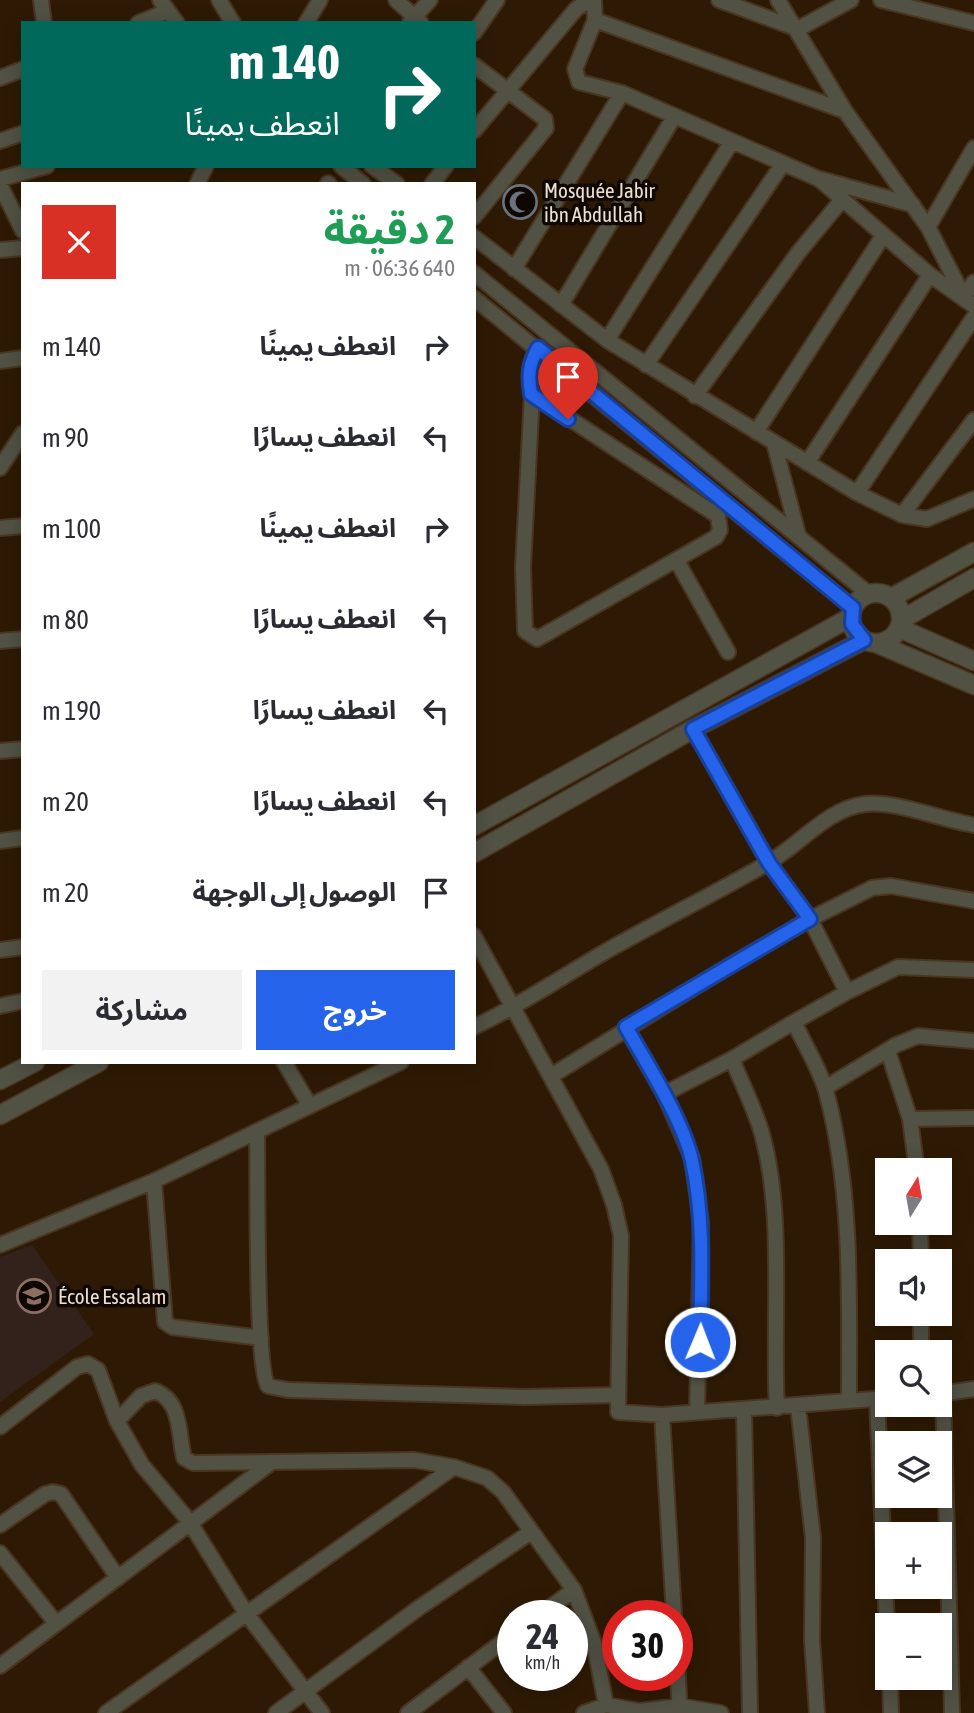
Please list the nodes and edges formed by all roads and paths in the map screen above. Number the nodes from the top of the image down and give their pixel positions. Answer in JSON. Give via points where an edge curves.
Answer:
{"nodes":[{"id":1,"x":41,"y":0,"type":"edge"},
{"id":2,"x":219,"y":0,"type":"edge"},
{"id":3,"x":320,"y":0,"type":"edge"},
{"id":4,"x":396,"y":0,"type":"edge"},
{"id":5,"x":430,"y":0,"type":"edge"},
{"id":6,"x":497,"y":0,"type":"edge"},
{"id":7,"x":591,"y":0,"type":"edge"},
{"id":8,"x":719,"y":0,"type":"edge"},
{"id":9,"x":778,"y":0,"type":"edge"},
{"id":10,"x":851,"y":0,"type":"edge"},
{"id":11,"x":881,"y":0,"type":"edge"},
{"id":12,"x":168,"y":11,"type":"edge"},
{"id":13,"x":595,"y":20,"type":"junction"},
{"id":14,"x":44,"y":21,"type":"edge"},
{"id":15,"x":143,"y":21,"type":"edge"},
{"id":16,"x":232,"y":21,"type":"edge"},
{"id":17,"x":307,"y":21,"type":"edge"},
{"id":18,"x":415,"y":21,"type":"edge"},
{"id":19,"x":974,"y":23,"type":"edge"},
{"id":20,"x":798,"y":29,"type":"junction"},
{"id":21,"x":476,"y":30,"type":"edge"},
{"id":22,"x":476,"y":66,"type":"edge"},
{"id":23,"x":21,"y":70,"type":"edge"},
{"id":24,"x":0,"y":78,"type":"edge"},
{"id":25,"x":509,"y":88,"type":"junction"},
{"id":26,"x":622,"y":93,"type":"junction"},
{"id":27,"x":845,"y":111,"type":"junction"},
{"id":28,"x":674,"y":117,"type":"junction"},
{"id":29,"x":476,"y":129,"type":"edge"},
{"id":30,"x":21,"y":134,"type":"edge"},
{"id":31,"x":0,"y":141,"type":"edge"},
{"id":32,"x":731,"y":143,"type":"junction"},
{"id":33,"x":974,"y":148,"type":"edge"},
{"id":34,"x":782,"y":165,"type":"junction"},
{"id":35,"x":40,"y":168,"type":"edge"},
{"id":36,"x":343,"y":168,"type":"edge"},
{"id":37,"x":375,"y":168,"type":"edge"},
{"id":38,"x":444,"y":168,"type":"edge"},
{"id":39,"x":0,"y":179,"type":"edge"},
{"id":40,"x":819,"y":179,"type":"junction"},
{"id":41,"x":361,"y":182,"type":"edge"},
{"id":42,"x":394,"y":182,"type":"edge"},
{"id":43,"x":434,"y":182,"type":"edge"},
{"id":44,"x":0,"y":185,"type":"edge"},
{"id":45,"x":841,"y":201,"type":"junction"},
{"id":46,"x":913,"y":205,"type":"junction"},
{"id":47,"x":476,"y":214,"type":"edge"},
{"id":48,"x":21,"y":227,"type":"edge"},
{"id":49,"x":928,"y":227,"type":"junction"},
{"id":50,"x":883,"y":236,"type":"junction"},
{"id":51,"x":476,"y":239,"type":"edge"},
{"id":52,"x":21,"y":248,"type":"edge"},
{"id":53,"x":0,"y":250,"type":"edge"},
{"id":54,"x":514,"y":269,"type":"junction"},
{"id":55,"x":476,"y":275,"type":"edge"},
{"id":56,"x":930,"y":275,"type":"junction"},
{"id":57,"x":974,"y":282,"type":"edge"},
{"id":58,"x":476,"y":300,"type":"edge"},
{"id":59,"x":969,"y":301,"type":"edge"},
{"id":60,"x":561,"y":305,"type":"junction"},
{"id":61,"x":974,"y":317,"type":"edge"},
{"id":62,"x":607,"y":340,"type":"junction"},
{"id":63,"x":538,"y":348,"type":"junction"},
{"id":64,"x":21,"y":358,"type":"edge"},
{"id":65,"x":0,"y":361,"type":"edge"},
{"id":66,"x":646,"y":365,"type":"junction"},
{"id":67,"x":531,"y":394,"type":"junction"},
{"id":68,"x":695,"y":396,"type":"junction"},
{"id":69,"x":974,"y":420,"type":"edge"},
{"id":70,"x":756,"y":432,"type":"junction"},
{"id":71,"x":21,"y":436,"type":"edge"},
{"id":72,"x":774,"y":443,"type":"junction"},
{"id":73,"x":807,"y":463,"type":"junction"},
{"id":74,"x":1,"y":465,"type":"edge"},
{"id":75,"x":857,"y":493,"type":"junction"},
{"id":76,"x":974,"y":499,"type":"edge"},
{"id":77,"x":902,"y":516,"type":"junction"},
{"id":78,"x":21,"y":526,"type":"edge"},
{"id":79,"x":0,"y":528,"type":"edge"},
{"id":80,"x":798,"y":534,"type":"junction"},
{"id":81,"x":974,"y":552,"type":"edge"},
{"id":82,"x":677,"y":561,"type":"junction"},
{"id":83,"x":974,"y":578,"type":"edge"},
{"id":84,"x":869,"y":594,"type":"junction"},
{"id":85,"x":891,"y":598,"type":"junction"},
{"id":86,"x":852,"y":613,"type":"junction"},
{"id":87,"x":900,"y":624,"type":"junction"},
{"id":88,"x":21,"y":639,"type":"edge"},
{"id":89,"x":0,"y":641,"type":"edge"},
{"id":90,"x":870,"y":642,"type":"junction"},
{"id":91,"x":728,"y":652,"type":"dead end"},
{"id":92,"x":974,"y":662,"type":"edge"},
{"id":93,"x":974,"y":685,"type":"edge"},
{"id":94,"x":693,"y":729,"type":"junction"},
{"id":95,"x":21,"y":749,"type":"edge"},
{"id":96,"x":0,"y":751,"type":"edge"},
{"id":97,"x":476,"y":825,"type":"edge"},
{"id":98,"x":974,"y":825,"type":"edge"},
{"id":99,"x":21,"y":838,"type":"edge"},
{"id":100,"x":0,"y":841,"type":"edge"},
{"id":101,"x":476,"y":852,"type":"edge"},
{"id":102,"x":769,"y":863,"type":"junction"},
{"id":103,"x":974,"y":901,"type":"edge"},
{"id":104,"x":810,"y":919,"type":"junction"},
{"id":105,"x":476,"y":940,"type":"edge"},
{"id":106,"x":21,"y":947,"type":"edge"},
{"id":107,"x":0,"y":950,"type":"edge"},
{"id":108,"x":974,"y":970,"type":"edge"},
{"id":109,"x":848,"y":992,"type":"junction"},
{"id":110,"x":21,"y":1001,"type":"edge"},
{"id":111,"x":0,"y":1006,"type":"edge"},
{"id":112,"x":514,"y":1008,"type":"junction"},
{"id":113,"x":794,"y":1022,"type":"junction"},
{"id":114,"x":476,"y":1026,"type":"edge"},
{"id":115,"x":626,"y":1027,"type":"junction"},
{"id":116,"x":974,"y":1041,"type":"edge"},
{"id":117,"x":888,"y":1051,"type":"junction"},
{"id":118,"x":732,"y":1059,"type":"junction"},
{"id":119,"x":31,"y":1064,"type":"edge"},
{"id":120,"x":95,"y":1064,"type":"edge"},
{"id":121,"x":285,"y":1064,"type":"edge"},
{"id":122,"x":397,"y":1064,"type":"edge"},
{"id":123,"x":551,"y":1076,"type":"junction"},
{"id":124,"x":0,"y":1080,"type":"edge"},
{"id":125,"x":825,"y":1088,"type":"junction"},
{"id":126,"x":664,"y":1094,"type":"junction"},
{"id":127,"x":310,"y":1106,"type":"junction"},
{"id":128,"x":0,"y":1115,"type":"edge"},
{"id":129,"x":974,"y":1118,"type":"edge"},
{"id":130,"x":910,"y":1119,"type":"junction"},
{"id":131,"x":257,"y":1131,"type":"junction"},
{"id":132,"x":915,"y":1158,"type":"edge"},
{"id":133,"x":154,"y":1181,"type":"junction"},
{"id":134,"x":0,"y":1245,"type":"edge"},
{"id":135,"x":261,"y":1338,"type":"junction"},
{"id":136,"x":974,"y":1389,"type":"edge"},
{"id":137,"x":952,"y":1392,"type":"edge"},
{"id":138,"x":618,"y":1395,"type":"junction"},
{"id":139,"x":875,"y":1399,"type":"edge"},
{"id":140,"x":849,"y":1401,"type":"junction"},
{"id":141,"x":798,"y":1406,"type":"junction"},
{"id":142,"x":776,"y":1408,"type":"junction"},
{"id":143,"x":744,"y":1409,"type":"junction"},
{"id":144,"x":697,"y":1411,"type":"junction"},
{"id":145,"x":662,"y":1415,"type":"junction"},
{"id":146,"x":882,"y":1417,"type":"edge"},
{"id":147,"x":942,"y":1417,"type":"edge"},
{"id":148,"x":117,"y":1421,"type":"junction"},
{"id":149,"x":0,"y":1427,"type":"edge"},
{"id":150,"x":273,"y":1462,"type":"junction"},
{"id":151,"x":454,"y":1467,"type":"junction"},
{"id":152,"x":189,"y":1521,"type":"junction"},
{"id":153,"x":0,"y":1525,"type":"edge"},
{"id":154,"x":531,"y":1532,"type":"junction"},
{"id":155,"x":0,"y":1553,"type":"edge"},
{"id":156,"x":118,"y":1578,"type":"junction"},
{"id":157,"x":574,"y":1590,"type":"junction"},
{"id":158,"x":560,"y":1600,"type":"edge"},
{"id":159,"x":673,"y":1600,"type":"edge"},
{"id":160,"x":246,"y":1613,"type":"junction"},
{"id":161,"x":887,"y":1613,"type":"edge"},
{"id":162,"x":57,"y":1623,"type":"junction"},
{"id":163,"x":497,"y":1646,"type":"edge"},
{"id":164,"x":0,"y":1666,"type":"edge"},
{"id":165,"x":468,"y":1667,"type":"junction"},
{"id":166,"x":306,"y":1689,"type":"junction"},
{"id":167,"x":890,"y":1690,"type":"edge"},
{"id":168,"x":679,"y":1691,"type":"edge"},
{"id":169,"x":607,"y":1705,"type":"junction"},
{"id":170,"x":680,"y":1710,"type":"edge"},
{"id":171,"x":106,"y":1713,"type":"edge"},
{"id":172,"x":276,"y":1713,"type":"edge"},
{"id":173,"x":322,"y":1713,"type":"edge"},
{"id":174,"x":408,"y":1713,"type":"edge"},
{"id":175,"x":504,"y":1713,"type":"edge"},
{"id":176,"x":584,"y":1713,"type":"edge"},
{"id":177,"x":721,"y":1713,"type":"edge"},
{"id":178,"x":750,"y":1713,"type":"edge"},
{"id":179,"x":817,"y":1713,"type":"edge"},
{"id":180,"x":891,"y":1713,"type":"edge"},
{"id":181,"x":952,"y":1713,"type":"edge"}],
"edges":[{"from":1,"to":14,"type":"street"},
{"from":2,"to":16,"type":"street"},
{"from":3,"to":17,"type":"street"},
{"from":4,"to":18,"type":"street"},
{"from":5,"to":18,"type":"street"},
{"from":6,"to":21,"type":"street"},
{"from":7,"to":13,"type":"street"},
{"from":7,"to":25,"type":"street","via":[[576,9]]},
{"from":8,"to":20,"type":"street"},
{"from":9,"to":20,"type":"street"},
{"from":10,"to":20,"type":"street"},
{"from":11,"to":19,"type":"street"},
{"from":12,"to":15,"type":"street"},
{"from":13,"to":26,"type":"street","via":[[575,69],[579,82]]},
{"from":13,"to":27,"type":"street"},
{"from":20,"to":27,"type":"street"},
{"from":22,"to":25,"type":"street"},
{"from":23,"to":24,"type":"street"},
{"from":25,"to":29,"type":"street"},
{"from":25,"to":47,"type":"street","via":[[545,119],[545,128]]},
{"from":26,"to":28,"type":"street"},
{"from":26,"to":54,"type":"street"},
{"from":27,"to":46,"type":"street"},
{"from":28,"to":32,"type":"street"},
{"from":28,"to":60,"type":"street"},
{"from":30,"to":31,"type":"street"},
{"from":32,"to":34,"type":"street"},
{"from":32,"to":62,"type":"street"},
{"from":33,"to":49,"type":"street"},
{"from":34,"to":40,"type":"street"},
{"from":34,"to":66,"type":"street"},
{"from":35,"to":39,"type":"street"},
{"from":36,"to":41,"type":"street"},
{"from":37,"to":42,"type":"street"},
{"from":38,"to":43,"type":"street"},
{"from":40,"to":45,"type":"street"},
{"from":40,"to":46,"type":"street"},
{"from":44,"to":48,"type":"street"},
{"from":45,"to":50,"type":"street"},
{"from":45,"to":68,"type":"street","via":[[797,253]]},
{"from":46,"to":49,"type":"street"},
{"from":49,"to":59,"type":"street"},
{"from":50,"to":56,"type":"street"},
{"from":50,"to":70,"type":"street"},
{"from":51,"to":54,"type":"street"},
{"from":52,"to":53,"type":"street"},
{"from":54,"to":60,"type":"street"},
{"from":55,"to":80,"type":"street"},
{"from":56,"to":59,"type":"street"},
{"from":56,"to":73,"type":"street"},
{"from":57,"to":59,"type":"street"},
{"from":58,"to":63,"type":"street"},
{"from":60,"to":62,"type":"street"},
{"from":61,"to":75,"type":"street"},
{"from":62,"to":66,"type":"street"},
{"from":63,"to":67,"type":"street","via":[[530,362]]},
{"from":63,"to":86,"type":"street"},
{"from":64,"to":65,"type":"street"},
{"from":66,"to":68,"type":"street"},
{"from":67,"to":82,"type":"street","via":[[718,516],[716,537]]},
{"from":67,"to":82,"type":"street","via":[[523,567],[525,631],[537,639]]},
{"from":68,"to":70,"type":"street"},
{"from":69,"to":77,"type":"street"},
{"from":70,"to":72,"type":"street"},
{"from":71,"to":74,"type":"street"},
{"from":72,"to":73,"type":"street"},
{"from":72,"to":80,"type":"street"},
{"from":73,"to":75,"type":"street"},
{"from":75,"to":77,"type":"street"},
{"from":76,"to":77,"type":"street","via":[[927,519]]},
{"from":78,"to":79,"type":"street"},
{"from":80,"to":84,"type":"street"},
{"from":81,"to":85,"type":"street"},
{"from":82,"to":91,"type":"street"},
{"from":83,"to":87,"type":"street"},
{"from":84,"to":85,"type":"street"},
{"from":84,"to":86,"type":"street"},
{"from":85,"to":87,"type":"street"},
{"from":86,"to":90,"type":"street","via":[[854,631]]},
{"from":86,"to":97,"type":"street"},
{"from":87,"to":90,"type":"street","via":[[887,640]]},
{"from":87,"to":92,"type":"street"},
{"from":88,"to":89,"type":"street"},
{"from":90,"to":93,"type":"street"},
{"from":90,"to":94,"type":"street"},
{"from":94,"to":101,"type":"street"},
{"from":94,"to":102,"type":"street"},
{"from":95,"to":96,"type":"street"},
{"from":98,"to":102,"type":"street","via":[[895,805],[864,804],[827,820]]},
{"from":99,"to":100,"type":"street"},
{"from":102,"to":104,"type":"street"},
{"from":102,"to":112,"type":"street","via":[[603,953]]},
{"from":103,"to":104,"type":"street","via":[[880,886]]},
{"from":104,"to":109,"type":"street"},
{"from":104,"to":115,"type":"street"},
{"from":105,"to":112,"type":"street"},
{"from":106,"to":107,"type":"street"},
{"from":108,"to":109,"type":"street","via":[[898,967]]},
{"from":109,"to":113,"type":"street"},
{"from":110,"to":111,"type":"street"},
{"from":112,"to":114,"type":"street"},
{"from":112,"to":123,"type":"street"},
{"from":113,"to":118,"type":"street"},
{"from":113,"to":125,"type":"street"},
{"from":115,"to":123,"type":"street"},
{"from":115,"to":126,"type":"street"},
{"from":116,"to":117,"type":"street","via":[[918,1036]]},
{"from":117,"to":125,"type":"street"},
{"from":117,"to":130,"type":"street"},
{"from":118,"to":126,"type":"street"},
{"from":118,"to":142,"type":"street","via":[[762,1135],[769,1182],[775,1232]]},
{"from":119,"to":124,"type":"street"},
{"from":120,"to":128,"type":"street"},
{"from":121,"to":127,"type":"street"},
{"from":122,"to":127,"type":"street"},
{"from":123,"to":138,"type":"street","via":[[601,1169],[621,1236]]},
{"from":125,"to":140,"type":"street","via":[[843,1167]]},
{"from":126,"to":144,"type":"street","via":[[692,1158],[701,1222]]},
{"from":127,"to":131,"type":"street"},
{"from":129,"to":130,"type":"street"},
{"from":130,"to":132,"type":"street"},
{"from":131,"to":133,"type":"street"},
{"from":131,"to":135,"type":"street"},
{"from":133,"to":134,"type":"street"},
{"from":133,"to":135,"type":"street","via":[[165,1322],[172,1327]]},
{"from":135,"to":138,"type":"street","via":[[263,1378],[268,1386],[288,1390]]},
{"from":136,"to":137,"type":"street"},
{"from":138,"to":145,"type":"street","via":[[618,1412]]},
{"from":139,"to":140,"type":"street"},
{"from":140,"to":141,"type":"street"},
{"from":141,"to":142,"type":"street"},
{"from":141,"to":179,"type":"street","via":[[813,1538]]},
{"from":142,"to":143,"type":"street"},
{"from":143,"to":144,"type":"street"},
{"from":143,"to":178,"type":"street"},
{"from":144,"to":145,"type":"street"},
{"from":145,"to":159,"type":"street"},
{"from":146,"to":161,"type":"street"},
{"from":147,"to":181,"type":"street"},
{"from":148,"to":149,"type":"street","via":[[97,1370],[88,1364],[77,1367]]},
{"from":148,"to":150,"type":"street","via":[[141,1396],[155,1391],[166,1395],[176,1409],[184,1458],[193,1463]]},
{"from":148,"to":152,"type":"street","via":[[142,1465]]},
{"from":150,"to":151,"type":"street","via":[[414,1460]]},
{"from":150,"to":152,"type":"street"},
{"from":151,"to":154,"type":"street","via":[[487,1478],[503,1492]]},
{"from":151,"to":160,"type":"street"},
{"from":152,"to":156,"type":"street"},
{"from":152,"to":160,"type":"street"},
{"from":153,"to":156,"type":"street","via":[[45,1494],[61,1494]]},
{"from":154,"to":157,"type":"street"},
{"from":154,"to":166,"type":"street"},
{"from":155,"to":162,"type":"street"},
{"from":156,"to":162,"type":"street"},
{"from":157,"to":158,"type":"street"},
{"from":157,"to":169,"type":"street","via":[[594,1643]]},
{"from":160,"to":166,"type":"street"},
{"from":160,"to":171,"type":"street"},
{"from":162,"to":164,"type":"street"},
{"from":163,"to":165,"type":"street"},
{"from":165,"to":174,"type":"street"},
{"from":165,"to":175,"type":"street"},
{"from":166,"to":172,"type":"street"},
{"from":166,"to":173,"type":"street"},
{"from":167,"to":180,"type":"street"},
{"from":168,"to":170,"type":"street"},
{"from":169,"to":170,"type":"street","via":[[640,1711]]},
{"from":169,"to":176,"type":"street"},
{"from":170,"to":177,"type":"street"}]}
